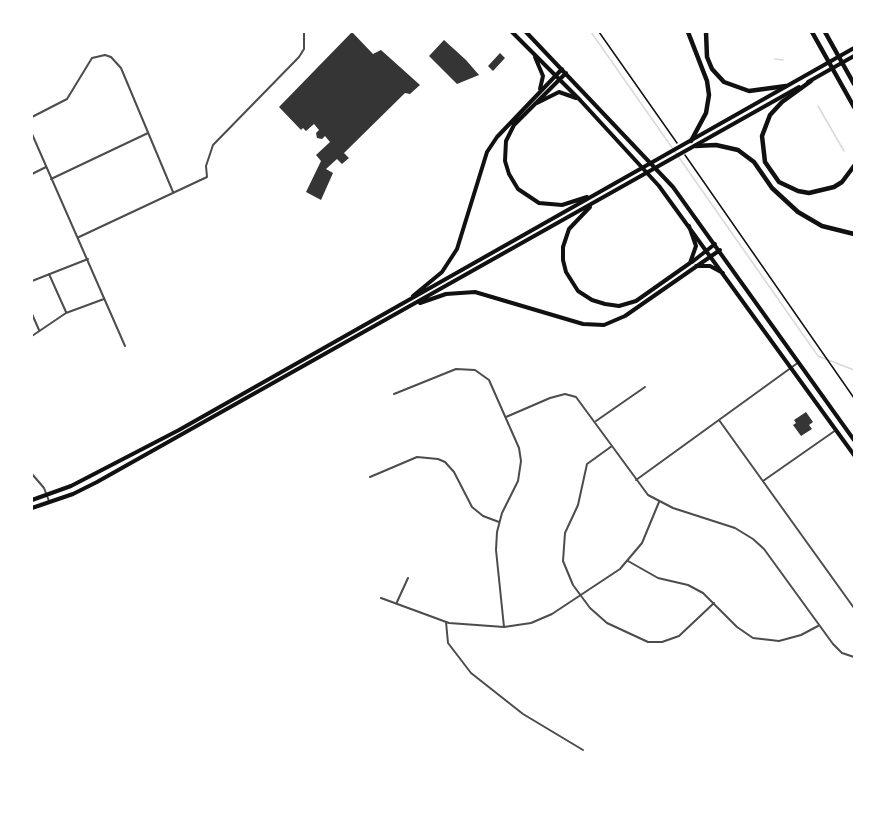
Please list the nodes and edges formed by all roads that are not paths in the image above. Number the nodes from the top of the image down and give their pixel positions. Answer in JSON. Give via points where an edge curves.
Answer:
{"nodes":[{"id":1,"x":304,"y":32,"type":"edge"},
{"id":2,"x":512,"y":32,"type":"edge"},
{"id":3,"x":526,"y":32,"type":"edge"},
{"id":4,"x":688,"y":32,"type":"edge"},
{"id":5,"x":706,"y":32,"type":"edge"},
{"id":6,"x":812,"y":32,"type":"edge"},
{"id":7,"x":825,"y":32,"type":"edge"},
{"id":8,"x":855,"y":48,"type":"edge"},
{"id":9,"x":533,"y":53,"type":"junction"},
{"id":10,"x":855,"y":56,"type":"edge"},
{"id":11,"x":564,"y":71,"type":"junction"},
{"id":12,"x":558,"y":77,"type":"junction"},
{"id":13,"x":811,"y":81,"type":"junction"},
{"id":14,"x":855,"y":84,"type":"edge"},
{"id":15,"x":786,"y":86,"type":"junction"},
{"id":16,"x":540,"y":90,"type":"junction"},
{"id":17,"x":580,"y":100,"type":"junction"},
{"id":18,"x":853,"y":105,"type":"edge"},
{"id":19,"x":529,"y":109,"type":"junction"},
{"id":20,"x":855,"y":114,"type":"edge"},
{"id":21,"x":32,"y":117,"type":"edge"},
{"id":22,"x":148,"y":132,"type":"junction"},
{"id":23,"x":32,"y":134,"type":"edge"},
{"id":24,"x":693,"y":143,"type":"junction"},
{"id":25,"x":855,"y":166,"type":"edge"},
{"id":26,"x":46,"y":167,"type":"junction"},
{"id":27,"x":32,"y":174,"type":"edge"},
{"id":28,"x":51,"y":179,"type":"junction"},
{"id":29,"x":173,"y":192,"type":"junction"},
{"id":30,"x":597,"y":194,"type":"junction"},
{"id":31,"x":598,"y":201,"type":"junction"},
{"id":32,"x":686,"y":220,"type":"junction"},
{"id":33,"x":855,"y":234,"type":"edge"},
{"id":34,"x":79,"y":237,"type":"junction"},
{"id":35,"x":715,"y":244,"type":"junction"},
{"id":36,"x":708,"y":250,"type":"junction"},
{"id":37,"x":720,"y":250,"type":"junction"},
{"id":38,"x":712,"y":255,"type":"junction"},
{"id":39,"x":88,"y":259,"type":"junction"},
{"id":40,"x":690,"y":263,"type":"junction"},
{"id":41,"x":695,"y":266,"type":"junction"},
{"id":42,"x":725,"y":273,"type":"junction"},
{"id":43,"x":49,"y":274,"type":"junction"},
{"id":44,"x":32,"y":281,"type":"edge"},
{"id":45,"x":104,"y":299,"type":"junction"},
{"id":46,"x":403,"y":304,"type":"junction"},
{"id":47,"x":408,"y":308,"type":"junction"},
{"id":48,"x":66,"y":313,"type":"junction"},
{"id":49,"x":32,"y":314,"type":"edge"},
{"id":50,"x":39,"y":330,"type":"junction"},
{"id":51,"x":32,"y":336,"type":"edge"},
{"id":52,"x":125,"y":346,"type":"dead end"},
{"id":53,"x":799,"y":362,"type":"junction"},
{"id":54,"x":791,"y":368,"type":"junction"},
{"id":55,"x":645,"y":387,"type":"dead end"},
{"id":56,"x":394,"y":394,"type":"dead end"},
{"id":57,"x":506,"y":417,"type":"junction"},
{"id":58,"x":719,"y":420,"type":"junction"},
{"id":59,"x":595,"y":422,"type":"junction"},
{"id":60,"x":836,"y":429,"type":"junction"},
{"id":61,"x":855,"y":440,"type":"edge"},
{"id":62,"x":612,"y":446,"type":"junction"},
{"id":63,"x":855,"y":455,"type":"edge"},
{"id":64,"x":32,"y":474,"type":"edge"},
{"id":65,"x":370,"y":477,"type":"dead end"},
{"id":66,"x":636,"y":480,"type":"junction"},
{"id":67,"x":763,"y":481,"type":"junction"},
{"id":68,"x":47,"y":495,"type":"junction"},
{"id":69,"x":32,"y":500,"type":"edge"},
{"id":70,"x":49,"y":502,"type":"junction"},
{"id":71,"x":659,"y":502,"type":"junction"},
{"id":72,"x":32,"y":508,"type":"edge"},
{"id":73,"x":499,"y":522,"type":"junction"},
{"id":74,"x":628,"y":561,"type":"junction"},
{"id":75,"x":408,"y":578,"type":"dead end"},
{"id":76,"x":580,"y":596,"type":"junction"},
{"id":77,"x":381,"y":598,"type":"dead end"},
{"id":78,"x":714,"y":603,"type":"junction"},
{"id":79,"x":396,"y":604,"type":"junction"},
{"id":80,"x":855,"y":608,"type":"edge"},
{"id":81,"x":446,"y":622,"type":"junction"},
{"id":82,"x":819,"y":625,"type":"junction"},
{"id":83,"x":504,"y":627,"type":"junction"},
{"id":84,"x":855,"y":657,"type":"edge"},
{"id":85,"x":583,"y":750,"type":"dead end"}],
"edges":[{"from":1,"to":29,"type":"street","via":[[304,50],[299,57],[213,146],[206,166],[207,177]]},
{"from":2,"to":9,"type":"main road"},
{"from":3,"to":11,"type":"main road"},
{"from":4,"to":24,"type":"highway","via":[[709,95]]},
{"from":5,"to":15,"type":"highway","via":[[707,57],[724,82],[749,91]]},
{"from":6,"to":18,"type":"highway"},
{"from":7,"to":14,"type":"highway"},
{"from":8,"to":15,"type":"main road"},
{"from":9,"to":12,"type":"main road"},
{"from":9,"to":16,"type":"main road","via":[[543,76]]},
{"from":10,"to":13,"type":"main road"},
{"from":11,"to":12,"type":"main road"},
{"from":11,"to":35,"type":"main road","via":[[654,165]]},
{"from":12,"to":16,"type":"main road"},
{"from":12,"to":17,"type":"main road"},
{"from":12,"to":19,"type":"main road"},
{"from":13,"to":24,"type":"main road"},
{"from":13,"to":25,"type":"highway","via":[[770,114],[762,136],[765,162],[779,182],[809,193],[834,187]]},
{"from":15,"to":24,"type":"main road"},
{"from":16,"to":46,"type":"main road","via":[[487,152],[457,249],[442,272]]},
{"from":17,"to":19,"type":"main road","via":[[559,92]]},
{"from":17,"to":32,"type":"main road"},
{"from":18,"to":20,"type":"highway"},
{"from":19,"to":30,"type":"main road","via":[[514,125],[505,148],[509,174],[518,189],[539,203],[553,206]]},
{"from":21,"to":22,"type":"street","via":[[67,99],[92,58],[105,55],[121,68]]},
{"from":22,"to":28,"type":"street"},
{"from":22,"to":29,"type":"street"},
{"from":23,"to":26,"type":"street"},
{"from":24,"to":30,"type":"main road"},
{"from":24,"to":31,"type":"main road"},
{"from":24,"to":33,"type":"highway","via":[[738,150],[754,162],[772,188],[798,212],[822,226]]},
{"from":26,"to":27,"type":"street"},
{"from":26,"to":28,"type":"street"},
{"from":28,"to":34,"type":"street"},
{"from":29,"to":34,"type":"street"},
{"from":30,"to":46,"type":"main road"},
{"from":31,"to":40,"type":"main road","via":[[573,223],[563,247],[571,283],[586,297],[624,305],[645,296]]},
{"from":31,"to":47,"type":"main road"},
{"from":32,"to":36,"type":"main road"},
{"from":32,"to":40,"type":"main road","via":[[696,246]]},
{"from":34,"to":39,"type":"street"},
{"from":35,"to":36,"type":"main road"},
{"from":35,"to":37,"type":"main road"},
{"from":36,"to":38,"type":"main road"},
{"from":36,"to":40,"type":"main road"},
{"from":37,"to":38,"type":"main road"},
{"from":37,"to":53,"type":"main road"},
{"from":38,"to":41,"type":"main road"},
{"from":38,"to":42,"type":"main road"},
{"from":39,"to":43,"type":"street"},
{"from":39,"to":45,"type":"street"},
{"from":41,"to":42,"type":"main road","via":[[710,266]]},
{"from":41,"to":47,"type":"main road","via":[[625,316],[604,325],[582,324],[475,292],[446,294]]},
{"from":42,"to":54,"type":"main road"},
{"from":43,"to":44,"type":"street"},
{"from":43,"to":48,"type":"street"},
{"from":45,"to":48,"type":"street"},
{"from":45,"to":52,"type":"street"},
{"from":46,"to":68,"type":"main road","via":[[179,430]]},
{"from":47,"to":70,"type":"main road","via":[[97,482]]},
{"from":48,"to":50,"type":"street"},
{"from":49,"to":50,"type":"street"},
{"from":50,"to":51,"type":"street"},
{"from":53,"to":54,"type":"street"},
{"from":53,"to":61,"type":"main road"},
{"from":54,"to":58,"type":"street"},
{"from":54,"to":60,"type":"main road"},
{"from":55,"to":59,"type":"street"},
{"from":56,"to":57,"type":"street","via":[[447,371],[468,368],[489,380]]},
{"from":57,"to":59,"type":"street","via":[[565,394],[572,396]]},
{"from":57,"to":73,"type":"street","via":[[521,462],[518,481]]},
{"from":58,"to":66,"type":"street"},
{"from":58,"to":67,"type":"street"},
{"from":59,"to":62,"type":"street"},
{"from":60,"to":63,"type":"main road"},
{"from":60,"to":67,"type":"street"},
{"from":62,"to":66,"type":"street"},
{"from":62,"to":76,"type":"street","via":[[587,464],[578,505],[565,533],[563,561]]},
{"from":64,"to":68,"type":"street"},
{"from":65,"to":73,"type":"street","via":[[417,458],[438,459],[454,472],[472,507]]},
{"from":66,"to":71,"type":"street"},
{"from":67,"to":80,"type":"street"},
{"from":68,"to":69,"type":"main road"},
{"from":68,"to":70,"type":"street"},
{"from":70,"to":72,"type":"main road"},
{"from":71,"to":74,"type":"street","via":[[645,536]]},
{"from":71,"to":82,"type":"street","via":[[735,528],[753,539]]},
{"from":73,"to":83,"type":"street","via":[[496,550]]},
{"from":74,"to":76,"type":"street"},
{"from":74,"to":78,"type":"street","via":[[658,578],[698,590]]},
{"from":75,"to":79,"type":"street"},
{"from":76,"to":78,"type":"street","via":[[613,627],[641,640],[656,642],[679,636]]},
{"from":76,"to":83,"type":"street","via":[[539,620]]},
{"from":77,"to":79,"type":"street"},
{"from":78,"to":82,"type":"street","via":[[737,627],[760,640],[793,638]]},
{"from":79,"to":81,"type":"street"},
{"from":81,"to":83,"type":"street"},
{"from":81,"to":85,"type":"street","via":[[448,643],[471,673],[514,708]]},
{"from":82,"to":84,"type":"street","via":[[842,653]]}]}
